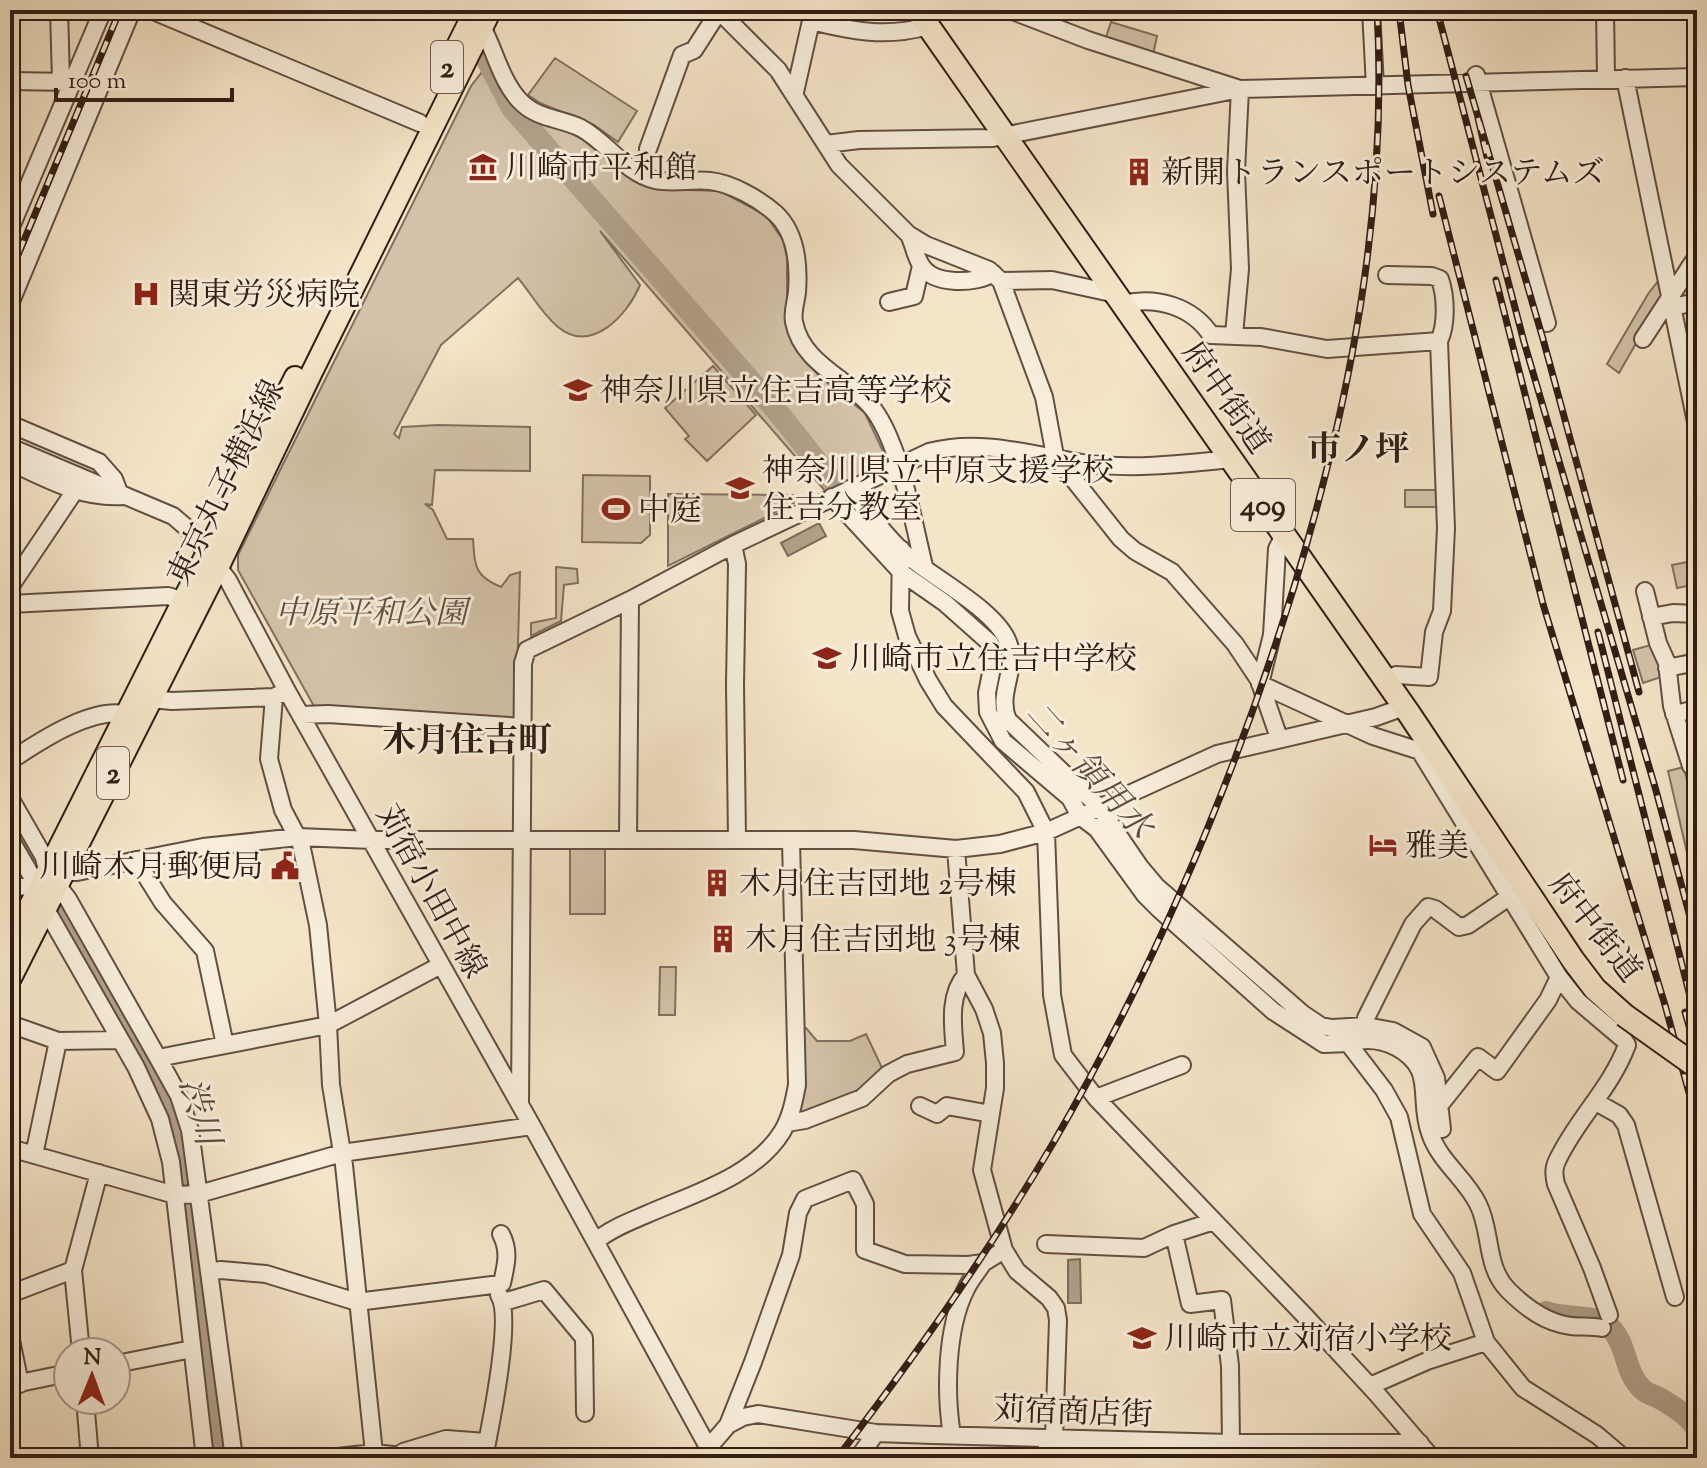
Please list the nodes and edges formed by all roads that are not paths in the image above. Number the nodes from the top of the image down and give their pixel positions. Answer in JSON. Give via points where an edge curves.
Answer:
{"nodes":[{"id":1,"x":59,"y":10,"type":"edge"},
{"id":2,"x":103,"y":10,"type":"edge"},
{"id":3,"x":132,"y":10,"type":"edge"},
{"id":4,"x":151,"y":10,"type":"edge"},
{"id":5,"x":1010,"y":10,"type":"edge"},
{"id":6,"x":1371,"y":10,"type":"edge"},
{"id":7,"x":1605,"y":10,"type":"edge"},
{"id":8,"x":719,"y":11,"type":"edge"},
{"id":9,"x":479,"y":14,"type":"edge"},
{"id":10,"x":812,"y":15,"type":"edge"},
{"id":11,"x":923,"y":18,"type":"edge"},
{"id":12,"x":1697,"y":77,"type":"edge"},
{"id":13,"x":1625,"y":78,"type":"junction"},
{"id":14,"x":1477,"y":79,"type":"junction"},
{"id":15,"x":1606,"y":79,"type":"junction"},
{"id":16,"x":10,"y":81,"type":"edge"},
{"id":17,"x":67,"y":82,"type":"junction"},
{"id":18,"x":1375,"y":86,"type":"junction"},
{"id":19,"x":1240,"y":89,"type":"junction"},
{"id":20,"x":795,"y":92,"type":"junction"},
{"id":21,"x":420,"y":123,"type":"junction"},
{"id":22,"x":1005,"y":135,"type":"junction"},
{"id":23,"x":826,"y":144,"type":"junction"},
{"id":24,"x":648,"y":149,"type":"dead end"},
{"id":25,"x":10,"y":229,"type":"edge"},
{"id":26,"x":908,"y":234,"type":"junction"},
{"id":27,"x":1697,"y":256,"type":"edge"},
{"id":28,"x":921,"y":266,"type":"junction"},
{"id":29,"x":1387,"y":275,"type":"dead end"},
{"id":30,"x":997,"y":277,"type":"junction"},
{"id":31,"x":1119,"y":299,"type":"junction"},
{"id":32,"x":889,"y":302,"type":"dead end"},
{"id":33,"x":1697,"y":302,"type":"edge"},
{"id":34,"x":1671,"y":303,"type":"junction"},
{"id":35,"x":10,"y":304,"type":"edge"},
{"id":36,"x":1547,"y":323,"type":"dead end"},
{"id":37,"x":1234,"y":335,"type":"junction"},
{"id":38,"x":1643,"y":339,"type":"dead end"},
{"id":39,"x":1439,"y":341,"type":"junction"},
{"id":40,"x":10,"y":424,"type":"edge"},
{"id":41,"x":1697,"y":427,"type":"edge"},
{"id":42,"x":10,"y":447,"type":"edge"},
{"id":43,"x":1055,"y":456,"type":"junction"},
{"id":44,"x":1231,"y":459,"type":"junction"},
{"id":45,"x":10,"y":462,"type":"edge"},
{"id":46,"x":897,"y":466,"type":"junction"},
{"id":47,"x":74,"y":492,"type":"junction"},
{"id":48,"x":840,"y":493,"type":"junction"},
{"id":49,"x":124,"y":494,"type":"junction"},
{"id":50,"x":1284,"y":535,"type":"junction"},
{"id":51,"x":733,"y":545,"type":"junction"},
{"id":52,"x":901,"y":549,"type":"junction"},
{"id":53,"x":212,"y":560,"type":"junction"},
{"id":54,"x":924,"y":566,"type":"junction"},
{"id":55,"x":902,"y":573,"type":"junction"},
{"id":56,"x":10,"y":587,"type":"edge"},
{"id":57,"x":1645,"y":591,"type":"dead end"},
{"id":58,"x":630,"y":600,"type":"junction"},
{"id":59,"x":190,"y":603,"type":"junction"},
{"id":60,"x":10,"y":604,"type":"edge"},
{"id":61,"x":1697,"y":614,"type":"edge"},
{"id":62,"x":1651,"y":617,"type":"junction"},
{"id":63,"x":1697,"y":662,"type":"edge"},
{"id":64,"x":1667,"y":668,"type":"junction"},
{"id":65,"x":1387,"y":682,"type":"junction"},
{"id":66,"x":1260,"y":684,"type":"junction"},
{"id":67,"x":280,"y":694,"type":"junction"},
{"id":68,"x":151,"y":699,"type":"junction"},
{"id":69,"x":1404,"y":707,"type":"junction"},
{"id":70,"x":1697,"y":709,"type":"edge"},
{"id":71,"x":1674,"y":714,"type":"junction"},
{"id":72,"x":301,"y":715,"type":"junction"},
{"id":73,"x":134,"y":717,"type":"junction"},
{"id":74,"x":1347,"y":724,"type":"junction"},
{"id":75,"x":523,"y":727,"type":"junction"},
{"id":76,"x":1279,"y":738,"type":"junction"},
{"id":77,"x":1424,"y":747,"type":"junction"},
{"id":78,"x":10,"y":761,"type":"edge"},
{"id":79,"x":1692,"y":765,"type":"edge"},
{"id":80,"x":10,"y":798,"type":"edge"},
{"id":81,"x":1099,"y":807,"type":"junction"},
{"id":82,"x":1080,"y":816,"type":"junction"},
{"id":83,"x":1046,"y":832,"type":"junction"},
{"id":84,"x":298,"y":837,"type":"junction"},
{"id":85,"x":10,"y":839,"type":"edge"},
{"id":86,"x":372,"y":840,"type":"junction"},
{"id":87,"x":523,"y":840,"type":"junction"},
{"id":88,"x":628,"y":840,"type":"junction"},
{"id":89,"x":737,"y":840,"type":"junction"},
{"id":90,"x":791,"y":841,"type":"junction"},
{"id":91,"x":956,"y":849,"type":"junction"},
{"id":92,"x":136,"y":860,"type":"junction"},
{"id":93,"x":48,"y":886,"type":"junction"},
{"id":94,"x":10,"y":888,"type":"edge"},
{"id":95,"x":1509,"y":897,"type":"junction"},
{"id":96,"x":10,"y":945,"type":"edge"},
{"id":97,"x":441,"y":965,"type":"junction"},
{"id":98,"x":966,"y":975,"type":"junction"},
{"id":99,"x":1559,"y":977,"type":"junction"},
{"id":100,"x":10,"y":980,"type":"edge"},
{"id":101,"x":10,"y":1024,"type":"edge"},
{"id":102,"x":328,"y":1025,"type":"junction"},
{"id":103,"x":1366,"y":1026,"type":"junction"},
{"id":104,"x":1347,"y":1035,"type":"junction"},
{"id":105,"x":120,"y":1040,"type":"junction"},
{"id":106,"x":58,"y":1041,"type":"junction"},
{"id":107,"x":225,"y":1045,"type":"junction"},
{"id":108,"x":158,"y":1058,"type":"junction"},
{"id":109,"x":1182,"y":1065,"type":"dead end"},
{"id":110,"x":1697,"y":1067,"type":"edge"},
{"id":111,"x":1096,"y":1098,"type":"junction"},
{"id":112,"x":1596,"y":1102,"type":"junction"},
{"id":113,"x":520,"y":1106,"type":"junction"},
{"id":114,"x":920,"y":1106,"type":"dead end"},
{"id":115,"x":1439,"y":1106,"type":"junction"},
{"id":116,"x":991,"y":1114,"type":"junction"},
{"id":117,"x":787,"y":1123,"type":"junction"},
{"id":118,"x":532,"y":1126,"type":"junction"},
{"id":119,"x":1442,"y":1129,"type":"dead end"},
{"id":120,"x":10,"y":1148,"type":"edge"},
{"id":121,"x":342,"y":1153,"type":"junction"},
{"id":122,"x":34,"y":1155,"type":"junction"},
{"id":123,"x":99,"y":1173,"type":"junction"},
{"id":124,"x":199,"y":1194,"type":"junction"},
{"id":125,"x":175,"y":1195,"type":"junction"},
{"id":126,"x":1214,"y":1221,"type":"junction"},
{"id":127,"x":501,"y":1234,"type":"dead end"},
{"id":128,"x":1174,"y":1234,"type":"junction"},
{"id":129,"x":596,"y":1241,"type":"junction"},
{"id":130,"x":1046,"y":1244,"type":"dead end"},
{"id":131,"x":1004,"y":1250,"type":"junction"},
{"id":132,"x":983,"y":1263,"type":"junction"},
{"id":133,"x":73,"y":1270,"type":"junction"},
{"id":134,"x":209,"y":1272,"type":"junction"},
{"id":135,"x":492,"y":1285,"type":"junction"},
{"id":136,"x":10,"y":1294,"type":"edge"},
{"id":137,"x":1675,"y":1297,"type":"dead end"},
{"id":138,"x":357,"y":1302,"type":"junction"},
{"id":139,"x":504,"y":1302,"type":"junction"},
{"id":140,"x":10,"y":1335,"type":"edge"},
{"id":141,"x":79,"y":1336,"type":"edge"},
{"id":142,"x":1486,"y":1342,"type":"junction"},
{"id":143,"x":192,"y":1349,"type":"junction"},
{"id":144,"x":132,"y":1361,"type":"edge"},
{"id":145,"x":52,"y":1376,"type":"edge"},
{"id":146,"x":15,"y":1384,"type":"edge"},
{"id":147,"x":1370,"y":1386,"type":"junction"},
{"id":148,"x":585,"y":1413,"type":"dead end"},
{"id":149,"x":86,"y":1416,"type":"edge"},
{"id":150,"x":728,"y":1425,"type":"junction"},
{"id":151,"x":876,"y":1433,"type":"junction"},
{"id":152,"x":952,"y":1435,"type":"junction"},
{"id":153,"x":1050,"y":1438,"type":"junction"},
{"id":154,"x":1106,"y":1440,"type":"junction"},
{"id":155,"x":1420,"y":1443,"type":"junction"},
{"id":156,"x":485,"y":1450,"type":"edge"},
{"id":157,"x":1228,"y":1450,"type":"edge"},
{"id":158,"x":374,"y":1453,"type":"junction"},
{"id":159,"x":711,"y":1453,"type":"edge"},
{"id":160,"x":401,"y":1456,"type":"junction"},
{"id":161,"x":90,"y":1458,"type":"edge"},
{"id":162,"x":205,"y":1458,"type":"edge"},
{"id":163,"x":234,"y":1458,"type":"edge"},
{"id":164,"x":328,"y":1458,"type":"edge"},
{"id":165,"x":421,"y":1458,"type":"edge"},
{"id":166,"x":858,"y":1458,"type":"edge"},
{"id":167,"x":1047,"y":1458,"type":"edge"},
{"id":168,"x":1106,"y":1458,"type":"edge"},
{"id":169,"x":1432,"y":1458,"type":"edge"},
{"id":170,"x":1624,"y":1458,"type":"edge"}],
"edges":[{"from":1,"to":17,"type":"street"},
{"from":2,"to":17,"type":"street"},
{"from":3,"to":35,"type":"street"},
{"from":4,"to":21,"type":"street"},
{"from":5,"to":19,"type":"street"},
{"from":6,"to":18,"type":"street"},
{"from":7,"to":15,"type":"street"},
{"from":8,"to":20,"type":"street"},
{"from":8,"to":24,"type":"street","via":[[694,50],[682,55]]},
{"from":9,"to":21,"type":"main road","number":"2"},
{"from":9,"to":46,"type":"street","via":[[511,88],[537,114],[580,128],[647,177],[719,183],[777,215],[795,245],[794,322],[800,337],[819,364],[877,414]]},
{"from":9,"to":53,"type":"main road","name":"東京丸子横浜線","number":"2","via":[[306,384]]},
{"from":10,"to":11,"type":"street","via":[[853,31],[900,34]]},
{"from":10,"to":20,"type":"street"},
{"from":11,"to":22,"type":"highway","name":"府中街道","number":"409"},
{"from":12,"to":13,"type":"street"},
{"from":13,"to":15,"type":"street"},
{"from":13,"to":34,"type":"street"},
{"from":14,"to":15,"type":"street"},
{"from":14,"to":18,"type":"street"},
{"from":14,"to":36,"type":"street"},
{"from":16,"to":17,"type":"street"},
{"from":17,"to":25,"type":"street"},
{"from":18,"to":19,"type":"street"},
{"from":19,"to":22,"type":"street"},
{"from":19,"to":37,"type":"street","via":[[1240,269]]},
{"from":20,"to":23,"type":"street"},
{"from":21,"to":53,"type":"main road","number":"2"},
{"from":22,"to":23,"type":"street"},
{"from":22,"to":31,"type":"highway","name":"府中街道","number":"409"},
{"from":23,"to":26,"type":"street","via":[[839,165]]},
{"from":26,"to":28,"type":"street"},
{"from":26,"to":30,"type":"street"},
{"from":27,"to":34,"type":"street"},
{"from":28,"to":30,"type":"street","via":[[945,279]]},
{"from":28,"to":32,"type":"street","via":[[914,296]]},
{"from":29,"to":39,"type":"street","via":[[1440,279],[1444,330]]},
{"from":30,"to":31,"type":"street","via":[[1052,280]]},
{"from":30,"to":43,"type":"street","via":[[1044,397]]},
{"from":31,"to":37,"type":"street","via":[[1190,311],[1211,335]]},
{"from":31,"to":44,"type":"highway","name":"府中街道","number":"409"},
{"from":33,"to":34,"type":"street"},
{"from":34,"to":38,"type":"street","via":[[1660,310]]},
{"from":34,"to":41,"type":"street"},
{"from":37,"to":39,"type":"street","via":[[1327,349]]},
{"from":39,"to":65,"type":"street","via":[[1446,528],[1442,611],[1429,677],[1396,675]]},
{"from":40,"to":49,"type":"street","via":[[99,462]]},
{"from":42,"to":49,"type":"street","name":"苅宿小田中線"},
{"from":43,"to":44,"type":"street","via":[[1125,465]]},
{"from":43,"to":46,"type":"street","via":[[956,447]]},
{"from":43,"to":66,"type":"street","via":[[1121,539],[1184,583],[1235,644]]},
{"from":44,"to":50,"type":"highway","name":"府中街道","number":"409"},
{"from":45,"to":47,"type":"street"},
{"from":46,"to":48,"type":"street"},
{"from":46,"to":54,"type":"street"},
{"from":47,"to":49,"type":"street","via":[[106,498]]},
{"from":47,"to":56,"type":"street"},
{"from":48,"to":51,"type":"street"},
{"from":48,"to":52,"type":"street"},
{"from":48,"to":55,"type":"street"},
{"from":49,"to":53,"type":"street","name":"苅宿小田中線","via":[[173,516]]},
{"from":50,"to":65,"type":"highway","name":"府中街道","number":"409"},
{"from":50,"to":66,"type":"street","via":[[1277,549],[1272,635]]},
{"from":51,"to":58,"type":"street"},
{"from":51,"to":89,"type":"street"},
{"from":52,"to":54,"type":"street"},
{"from":52,"to":55,"type":"street"},
{"from":53,"to":59,"type":"main road","name":"東京丸子横浜線","number":"2"},
{"from":53,"to":67,"type":"street","name":"苅宿小田中線","via":[[251,621]]},
{"from":54,"to":81,"type":"street","via":[[1007,638],[1012,654],[1003,700],[1008,720]]},
{"from":55,"to":82,"type":"street","via":[[990,643],[994,658],[987,701],[997,732],[1070,798]]},
{"from":55,"to":83,"type":"street","via":[[900,611],[928,680],[944,706],[1026,792]]},
{"from":57,"to":62,"type":"street"},
{"from":58,"to":75,"type":"street","via":[[527,650]]},
{"from":58,"to":88,"type":"street"},
{"from":59,"to":60,"type":"street","via":[[168,596]]},
{"from":59,"to":68,"type":"main road","name":"東京丸子横浜線","number":"2"},
{"from":59,"to":73,"type":"main road","name":"東京丸子横浜線","number":"2"},
{"from":61,"to":62,"type":"street"},
{"from":62,"to":64,"type":"street"},
{"from":63,"to":64,"type":"street"},
{"from":64,"to":71,"type":"street"},
{"from":65,"to":69,"type":"highway","name":"府中街道","number":"409"},
{"from":66,"to":74,"type":"street"},
{"from":66,"to":76,"type":"street"},
{"from":67,"to":68,"type":"street"},
{"from":67,"to":72,"type":"street","name":"苅宿小田中線"},
{"from":67,"to":84,"type":"street","via":[[269,759],[283,810]]},
{"from":68,"to":73,"type":"main road","name":"東京丸子横浜線","number":"2"},
{"from":69,"to":74,"type":"street"},
{"from":69,"to":77,"type":"highway","name":"府中街道","number":"409"},
{"from":70,"to":71,"type":"street"},
{"from":71,"to":79,"type":"street"},
{"from":72,"to":75,"type":"street"},
{"from":72,"to":86,"type":"street","name":"苅宿小田中線"},
{"from":73,"to":78,"type":"street","via":[[111,712],[60,730]]},
{"from":73,"to":93,"type":"main road","name":"東京丸子横浜線","number":"2"},
{"from":74,"to":76,"type":"street"},
{"from":74,"to":77,"type":"street","via":[[1373,736]]},
{"from":75,"to":87,"type":"street"},
{"from":76,"to":81,"type":"street","via":[[1217,754]]},
{"from":77,"to":95,"type":"street"},
{"from":77,"to":110,"type":"highway","name":"府中街道","number":"409","bridge":true,"via":[[1595,989]]},
{"from":80,"to":93,"type":"street","via":[[44,857]]},
{"from":81,"to":82,"type":"street"},
{"from":81,"to":104,"type":"street","via":[[1156,886],[1289,1004],[1321,1026]]},
{"from":82,"to":83,"type":"street"},
{"from":82,"to":104,"type":"street","via":[[1097,829],[1145,895],[1273,1011],[1324,1044]]},
{"from":83,"to":91,"type":"street"},
{"from":83,"to":111,"type":"street","via":[[1056,1025],[1063,1055]]},
{"from":84,"to":86,"type":"street"},
{"from":84,"to":92,"type":"street"},
{"from":84,"to":102,"type":"street","via":[[318,925]]},
{"from":85,"to":93,"type":"street","via":[[31,875]]},
{"from":86,"to":87,"type":"street"},
{"from":86,"to":97,"type":"street","name":"苅宿小田中線"},
{"from":87,"to":88,"type":"street"},
{"from":87,"to":113,"type":"street"},
{"from":88,"to":89,"type":"street"},
{"from":89,"to":90,"type":"street"},
{"from":90,"to":91,"type":"street","via":[[854,840]]},
{"from":90,"to":117,"type":"street","via":[[797,1085]]},
{"from":91,"to":98,"type":"street"},
{"from":92,"to":93,"type":"street","via":[[77,872]]},
{"from":92,"to":107,"type":"street","via":[[163,903],[205,951]]},
{"from":93,"to":94,"type":"street"},
{"from":93,"to":96,"type":"main road","name":"東京丸子横浜線","number":"2"},
{"from":93,"to":100,"type":"main road","name":"東京丸子横浜線","number":"2"},
{"from":93,"to":105,"type":"street"},
{"from":93,"to":108,"type":"street","via":[[68,899]]},
{"from":95,"to":99,"type":"street"},
{"from":95,"to":103,"type":"street","via":[[1459,927],[1428,907],[1413,924]]},
{"from":97,"to":102,"type":"street"},
{"from":97,"to":113,"type":"street","name":"苅宿小田中線"},
{"from":98,"to":116,"type":"street","via":[[992,1033]]},
{"from":98,"to":117,"type":"street","via":[[953,1003],[955,1052],[907,1064],[862,1098]]},
{"from":99,"to":112,"type":"street","via":[[1627,1045]]},
{"from":99,"to":115,"type":"street","via":[[1497,1071],[1478,1057]]},
{"from":101,"to":106,"type":"street"},
{"from":102,"to":107,"type":"street"},
{"from":102,"to":121,"type":"street"},
{"from":103,"to":104,"type":"street"},
{"from":103,"to":115,"type":"street","via":[[1393,1031],[1422,1047],[1436,1078]]},
{"from":104,"to":112,"type":"street","via":[[1389,1044],[1412,1057],[1423,1081],[1430,1134],[1477,1200],[1495,1271],[1505,1288],[1550,1321],[1606,1322],[1592,1268],[1553,1173]]},
{"from":104,"to":142,"type":"street","via":[[1399,1117],[1422,1214],[1462,1273]]},
{"from":105,"to":106,"type":"street"},
{"from":105,"to":125,"type":"street","via":[[160,1119]]},
{"from":106,"to":122,"type":"street"},
{"from":107,"to":108,"type":"street"},
{"from":108,"to":124,"type":"street","via":[[190,1130]]},
{"from":109,"to":111,"type":"street"},
{"from":111,"to":126,"type":"street"},
{"from":112,"to":137,"type":"street","via":[[1626,1125]]},
{"from":113,"to":118,"type":"street","name":"苅宿小田中線"},
{"from":114,"to":116,"type":"street","via":[[937,1114],[947,1106]]},
{"from":115,"to":119,"type":"street"},
{"from":116,"to":131,"type":"street","via":[[982,1170]]},
{"from":117,"to":129,"type":"street","via":[[749,1166]]},
{"from":118,"to":121,"type":"street"},
{"from":118,"to":129,"type":"street","name":"苅宿小田中線"},
{"from":120,"to":122,"type":"street"},
{"from":121,"to":124,"type":"street"},
{"from":121,"to":138,"type":"street"},
{"from":122,"to":123,"type":"street"},
{"from":123,"to":125,"type":"street"},
{"from":123,"to":133,"type":"street"},
{"from":124,"to":125,"type":"street"},
{"from":124,"to":134,"type":"street"},
{"from":125,"to":143,"type":"street"},
{"from":126,"to":128,"type":"street"},
{"from":126,"to":147,"type":"street"},
{"from":127,"to":135,"type":"street","via":[[507,1267],[502,1283]]},
{"from":128,"to":130,"type":"street","via":[[1144,1248]]},
{"from":128,"to":157,"type":"street","via":[[1190,1304],[1222,1300],[1230,1366]]},
{"from":129,"to":159,"type":"street","name":"苅宿小田中線"},
{"from":131,"to":132,"type":"street"},
{"from":131,"to":153,"type":"street","via":[[1017,1271],[1056,1308]]},
{"from":132,"to":150,"type":"street","via":[[905,1264],[865,1250],[865,1204],[853,1180],[805,1199],[772,1314]]},
{"from":132,"to":152,"type":"street","via":[[965,1289],[949,1357]]},
{"from":133,"to":136,"type":"street"},
{"from":133,"to":141,"type":"street"},
{"from":134,"to":138,"type":"street","via":[[266,1274]]},
{"from":134,"to":163,"type":"street"},
{"from":135,"to":138,"type":"street"},
{"from":135,"to":139,"type":"street"},
{"from":138,"to":158,"type":"street"},
{"from":139,"to":148,"type":"street","via":[[544,1290],[584,1338]]},
{"from":139,"to":156,"type":"street","via":[[505,1327]]},
{"from":140,"to":146,"type":"street"},
{"from":142,"to":147,"type":"street"},
{"from":142,"to":170,"type":"street","via":[[1523,1388]]},
{"from":143,"to":144,"type":"street"},
{"from":143,"to":162,"type":"street"},
{"from":145,"to":146,"type":"street"},
{"from":147,"to":155,"type":"street"},
{"from":149,"to":161,"type":"street"},
{"from":150,"to":151,"type":"street","name":"苅宿商店街","via":[[758,1414]]},
{"from":150,"to":159,"type":"street"},
{"from":151,"to":152,"type":"street","name":"苅宿商店街"},
{"from":151,"to":166,"type":"street"},
{"from":152,"to":153,"type":"street","name":"苅宿商店街"},
{"from":153,"to":154,"type":"street","name":"苅宿商店街"},
{"from":153,"to":167,"type":"street"},
{"from":154,"to":157,"type":"street","name":"苅宿商店街","via":[[1211,1443]]},
{"from":154,"to":168,"type":"street"},
{"from":155,"to":157,"type":"street"},
{"from":155,"to":169,"type":"street"},
{"from":156,"to":160,"type":"street","via":[[446,1439]]},
{"from":158,"to":160,"type":"street"},
{"from":158,"to":164,"type":"street"},
{"from":160,"to":165,"type":"street"}]}
